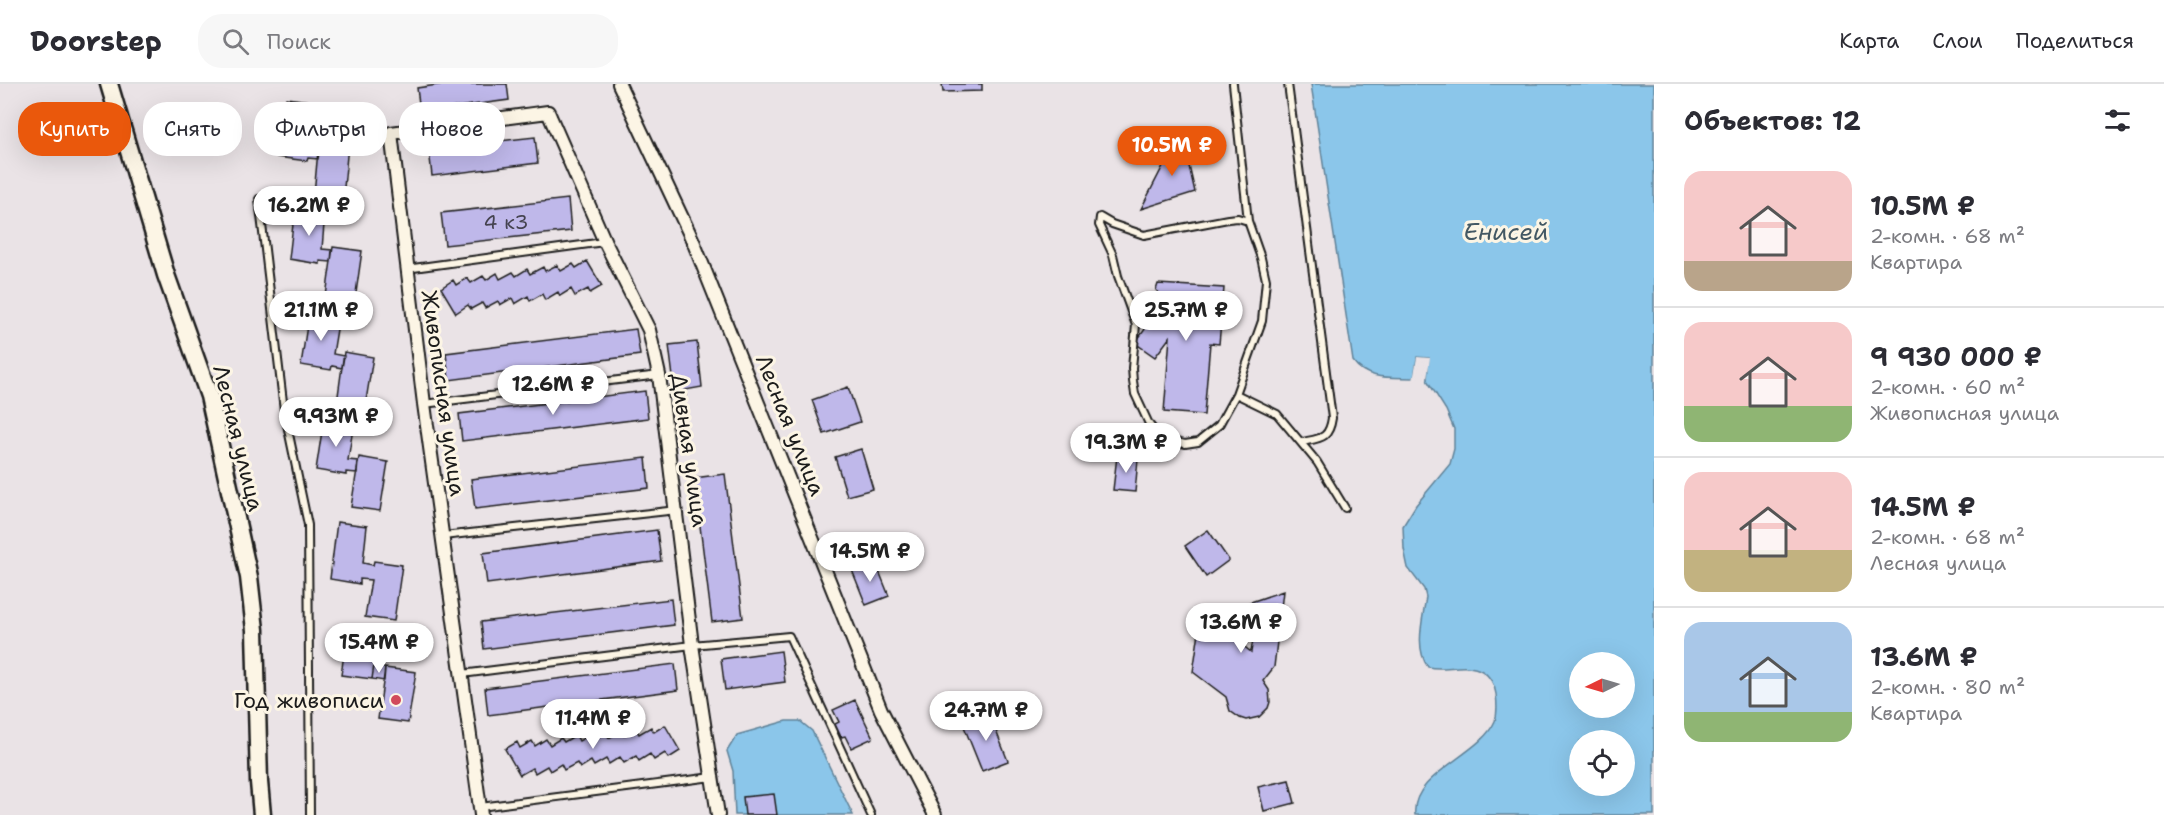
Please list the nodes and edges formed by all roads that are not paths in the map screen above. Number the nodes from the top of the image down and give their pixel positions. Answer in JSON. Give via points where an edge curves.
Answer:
{"nodes":[{"id":1,"x":110,"y":84,"type":"edge"},
{"id":2,"x":619,"y":84,"type":"edge"},
{"id":3,"x":1233,"y":84,"type":"edge"},
{"id":4,"x":1288,"y":84,"type":"edge"},
{"id":5,"x":548,"y":112,"type":"joint"},
{"id":6,"x":259,"y":199,"type":"dead end"},
{"id":7,"x":1248,"y":221,"type":"junction"},
{"id":8,"x":605,"y":242,"type":"junction"},
{"id":9,"x":406,"y":269,"type":"junction"},
{"id":10,"x":659,"y":375,"type":"junction"},
{"id":11,"x":1236,"y":394,"type":"junction"},
{"id":12,"x":424,"y":404,"type":"junction"},
{"id":13,"x":1302,"y":442,"type":"junction"},
{"id":14,"x":1345,"y":508,"type":"dead end"},
{"id":15,"x":677,"y":510,"type":"junction"},
{"id":16,"x":443,"y":536,"type":"junction"},
{"id":17,"x":692,"y":645,"type":"junction"},
{"id":18,"x":461,"y":674,"type":"junction"},
{"id":19,"x":712,"y":777,"type":"junction"},
{"id":20,"x":480,"y":811,"type":"edge"},
{"id":21,"x":262,"y":815,"type":"edge"},
{"id":22,"x":310,"y":815,"type":"edge"},
{"id":23,"x":718,"y":815,"type":"edge"},
{"id":24,"x":871,"y":815,"type":"edge"},
{"id":25,"x":934,"y":815,"type":"edge"}],
"edges":[{"from":1,"to":21,"type":"main road","name":"Лесная улица","via":[[166,274],[208,396],[249,577],[255,630]]},
{"from":2,"to":25,"type":"street","name":"Лесная улица","via":[[693,241],[880,710]]},
{"from":3,"to":7,"type":"lane"},
{"from":4,"to":13,"type":"lane","via":[[1332,418],[1330,430],[1323,437]]},
{"from":5,"to":8,"type":"street","name":"Дивная улица"},
{"from":5,"to":9,"type":"street","name":"Живописная улица","via":[[391,133]]},
{"from":6,"to":22,"type":"lane","via":[[284,410],[308,525]]},
{"from":7,"to":11,"type":"lane","via":[[1266,280],[1262,321]]},
{"from":7,"to":11,"type":"lane","via":[[1228,219],[1144,235],[1100,217],[1099,225],[1136,325],[1132,368],[1135,394],[1154,431],[1160,438],[1185,444],[1198,442],[1219,425]]},
{"from":8,"to":9,"type":"lane"},
{"from":8,"to":10,"type":"street","name":"Дивная улица","via":[[649,330]]},
{"from":9,"to":12,"type":"street","name":"Живописная улица"},
{"from":10,"to":12,"type":"lane"},
{"from":10,"to":15,"type":"street","name":"Дивная улица"},
{"from":11,"to":13,"type":"lane","via":[[1276,414]]},
{"from":12,"to":16,"type":"street","name":"Живописная улица"},
{"from":13,"to":14,"type":"lane"},
{"from":15,"to":16,"type":"lane"},
{"from":15,"to":17,"type":"street","name":"Дивная улица"},
{"from":16,"to":18,"type":"street","name":"Живописная улица"},
{"from":17,"to":18,"type":"lane"},
{"from":17,"to":19,"type":"street","name":"Дивная улица"},
{"from":17,"to":24,"type":"lane","via":[[789,636]]},
{"from":18,"to":20,"type":"street","name":"Живописная улица"},
{"from":19,"to":20,"type":"lane"},
{"from":19,"to":23,"type":"street","name":"Дивная улица"}]}
